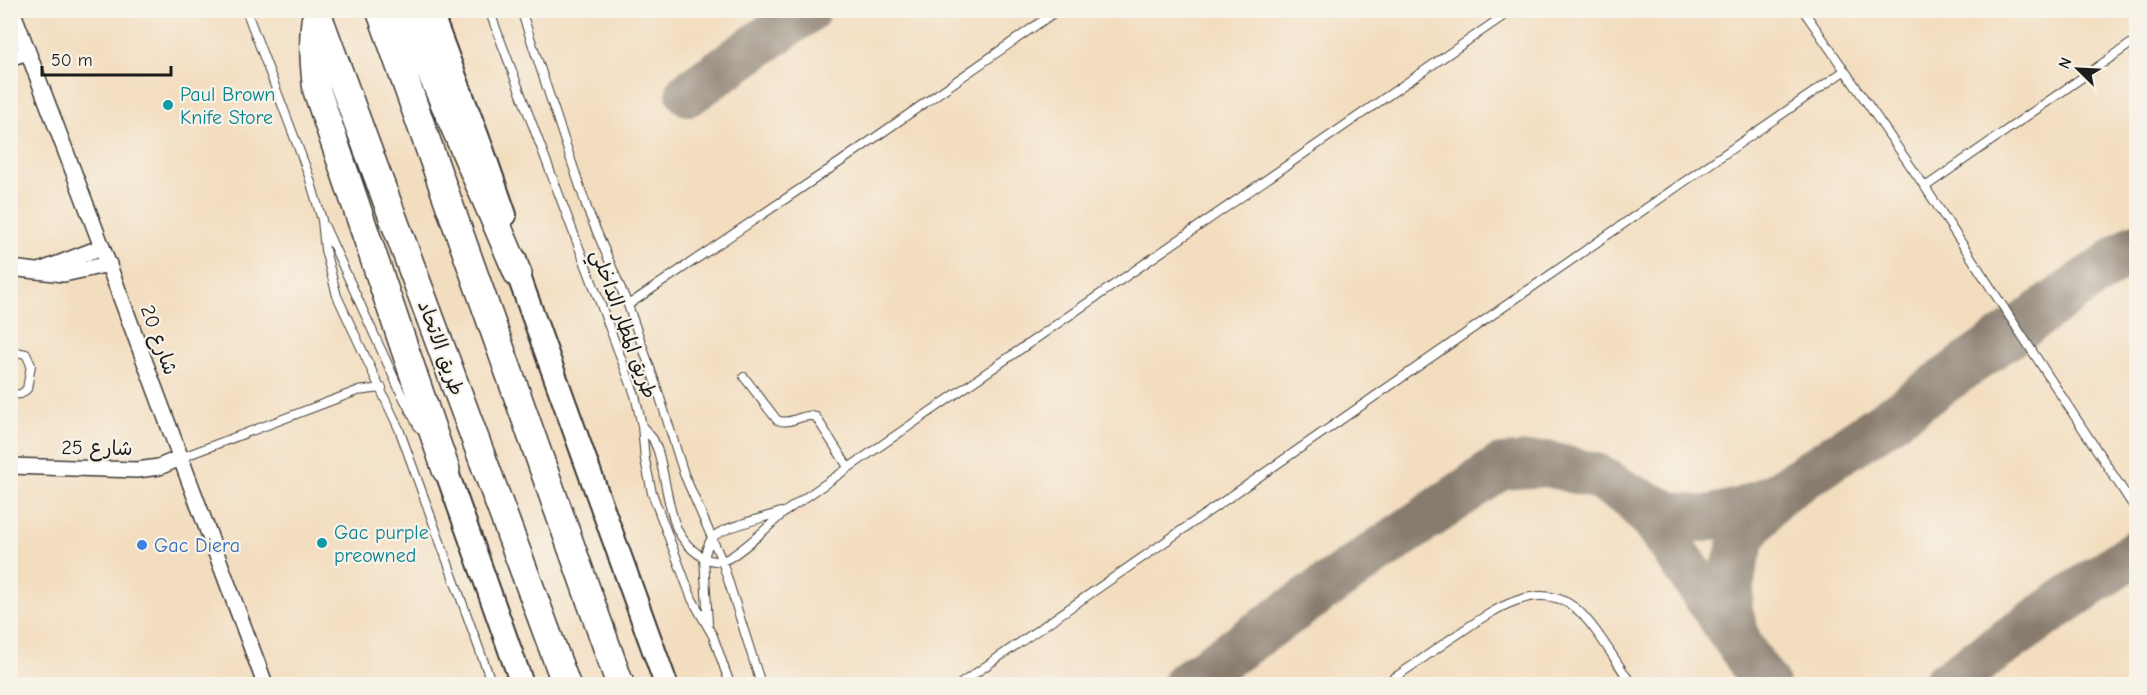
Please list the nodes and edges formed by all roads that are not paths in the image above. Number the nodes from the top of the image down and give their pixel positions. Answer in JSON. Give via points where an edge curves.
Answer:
{"nodes":[{"id":1,"x":12,"y":10,"type":"edge"},
{"id":2,"x":246,"y":10,"type":"edge"},
{"id":3,"x":316,"y":10,"type":"edge"},
{"id":4,"x":380,"y":10,"type":"edge"},
{"id":5,"x":404,"y":10,"type":"edge"},
{"id":6,"x":430,"y":10,"type":"edge"},
{"id":7,"x":489,"y":10,"type":"edge"},
{"id":8,"x":521,"y":10,"type":"edge"},
{"id":9,"x":1058,"y":10,"type":"edge"},
{"id":10,"x":1512,"y":10,"type":"edge"},
{"id":11,"x":1803,"y":10,"type":"edge"},
{"id":12,"x":2136,"y":40,"type":"edge"},
{"id":13,"x":20,"y":44,"type":"edge"},
{"id":14,"x":10,"y":58,"type":"edge"},
{"id":15,"x":1844,"y":71,"type":"junction"},
{"id":16,"x":1925,"y":187,"type":"junction"},
{"id":17,"x":322,"y":220,"type":"junction"},
{"id":18,"x":102,"y":248,"type":"junction"},
{"id":19,"x":109,"y":264,"type":"junction"},
{"id":20,"x":10,"y":268,"type":"edge"},
{"id":21,"x":42,"y":270,"type":"junction"},
{"id":22,"x":518,"y":274,"type":"junction"},
{"id":23,"x":628,"y":305,"type":"junction"},
{"id":24,"x":10,"y":351,"type":"edge"},
{"id":25,"x":744,"y":377,"type":"dead end"},
{"id":26,"x":382,"y":388,"type":"junction"},
{"id":27,"x":10,"y":395,"type":"edge"},
{"id":28,"x":642,"y":426,"type":"junction"},
{"id":29,"x":180,"y":458,"type":"junction"},
{"id":30,"x":10,"y":466,"type":"edge"},
{"id":31,"x":848,"y":467,"type":"junction"},
{"id":32,"x":446,"y":470,"type":"junction"},
{"id":33,"x":2136,"y":510,"type":"edge"},
{"id":34,"x":786,"y":511,"type":"junction"},
{"id":35,"x":713,"y":537,"type":"junction"},
{"id":36,"x":704,"y":558,"type":"junction"},
{"id":37,"x":722,"y":561,"type":"junction"},
{"id":38,"x":708,"y":626,"type":"junction"},
{"id":39,"x":44,"y":684,"type":"edge"},
{"id":40,"x":61,"y":684,"type":"edge"},
{"id":41,"x":265,"y":684,"type":"edge"},
{"id":42,"x":492,"y":684,"type":"edge"},
{"id":43,"x":522,"y":684,"type":"edge"},
{"id":44,"x":566,"y":684,"type":"edge"},
{"id":45,"x":620,"y":684,"type":"edge"},
{"id":46,"x":666,"y":684,"type":"edge"},
{"id":47,"x":730,"y":684,"type":"edge"},
{"id":48,"x":760,"y":684,"type":"edge"},
{"id":49,"x":960,"y":684,"type":"edge"},
{"id":50,"x":1384,"y":684,"type":"edge"},
{"id":51,"x":1632,"y":684,"type":"edge"}],
"edges":[{"from":1,"to":13,"type":"street","name":"شارع 20"},
{"from":2,"to":17,"type":"lane"},
{"from":3,"to":32,"type":"highway","via":[[313,46],[317,92]]},
{"from":3,"to":44,"type":"highway","name":"طريق الاتحاد"},
{"from":4,"to":45,"type":"highway"},
{"from":5,"to":22,"type":"highway"},
{"from":6,"to":22,"type":"main road","via":[[503,210]]},
{"from":7,"to":28,"type":"lane","name":"طريق المطار الداخلي","via":[[635,395]]},
{"from":8,"to":23,"type":"lane","name":"طريق المطار الداخلي","via":[[588,211]]},
{"from":9,"to":23,"type":"lane"},
{"from":10,"to":31,"type":"lane"},
{"from":11,"to":15,"type":"lane"},
{"from":12,"to":16,"type":"lane"},
{"from":13,"to":14,"type":"street"},
{"from":13,"to":18,"type":"street","name":"شارع 20"},
{"from":15,"to":16,"type":"lane"},
{"from":15,"to":49,"type":"lane"},
{"from":16,"to":33,"type":"lane"},
{"from":17,"to":26,"type":"lane","via":[[337,296]]},
{"from":17,"to":32,"type":"lane","via":[[414,420]]},
{"from":18,"to":19,"type":"street","name":"شارع 20"},
{"from":18,"to":21,"type":"street"},
{"from":19,"to":21,"type":"street","via":[[64,274]]},
{"from":19,"to":29,"type":"street","name":"شارع 20"},
{"from":20,"to":21,"type":"street"},
{"from":22,"to":46,"type":"main road"},
{"from":23,"to":35,"type":"lane","name":"طريق المطار الداخلي","via":[[684,474]]},
{"from":24,"to":27,"type":"lane","via":[[26,354],[31,365],[27,389]]},
{"from":25,"to":31,"type":"lane","via":[[777,420],[785,423],[805,415],[816,417]]},
{"from":26,"to":29,"type":"lane","via":[[357,391]]},
{"from":26,"to":42,"type":"lane"},
{"from":28,"to":36,"type":"lane","via":[[658,451],[678,531]]},
{"from":28,"to":38,"type":"lane","name":"طريق المطار الداخلي","via":[[652,493],[692,599]]},
{"from":29,"to":30,"type":"street","name":"شارع 25","via":[[159,467],[137,470]]},
{"from":29,"to":41,"type":"street","name":"شارع 20"},
{"from":31,"to":34,"type":"lane"},
{"from":32,"to":43,"type":"main road"},
{"from":34,"to":35,"type":"lane"},
{"from":34,"to":37,"type":"lane"},
{"from":35,"to":36,"type":"lane"},
{"from":35,"to":37,"type":"lane","name":"طريق المطار الداخلي"},
{"from":36,"to":37,"type":"lane"},
{"from":36,"to":38,"type":"lane"},
{"from":37,"to":48,"type":"lane","name":"طريق المطار الداخلي"},
{"from":38,"to":47,"type":"lane","name":"طريق المطار الداخلي"},
{"from":39,"to":40,"type":"lane"},
{"from":50,"to":51,"type":"lane","via":[[1493,611],[1534,597],[1558,599],[1576,609]]}]}
